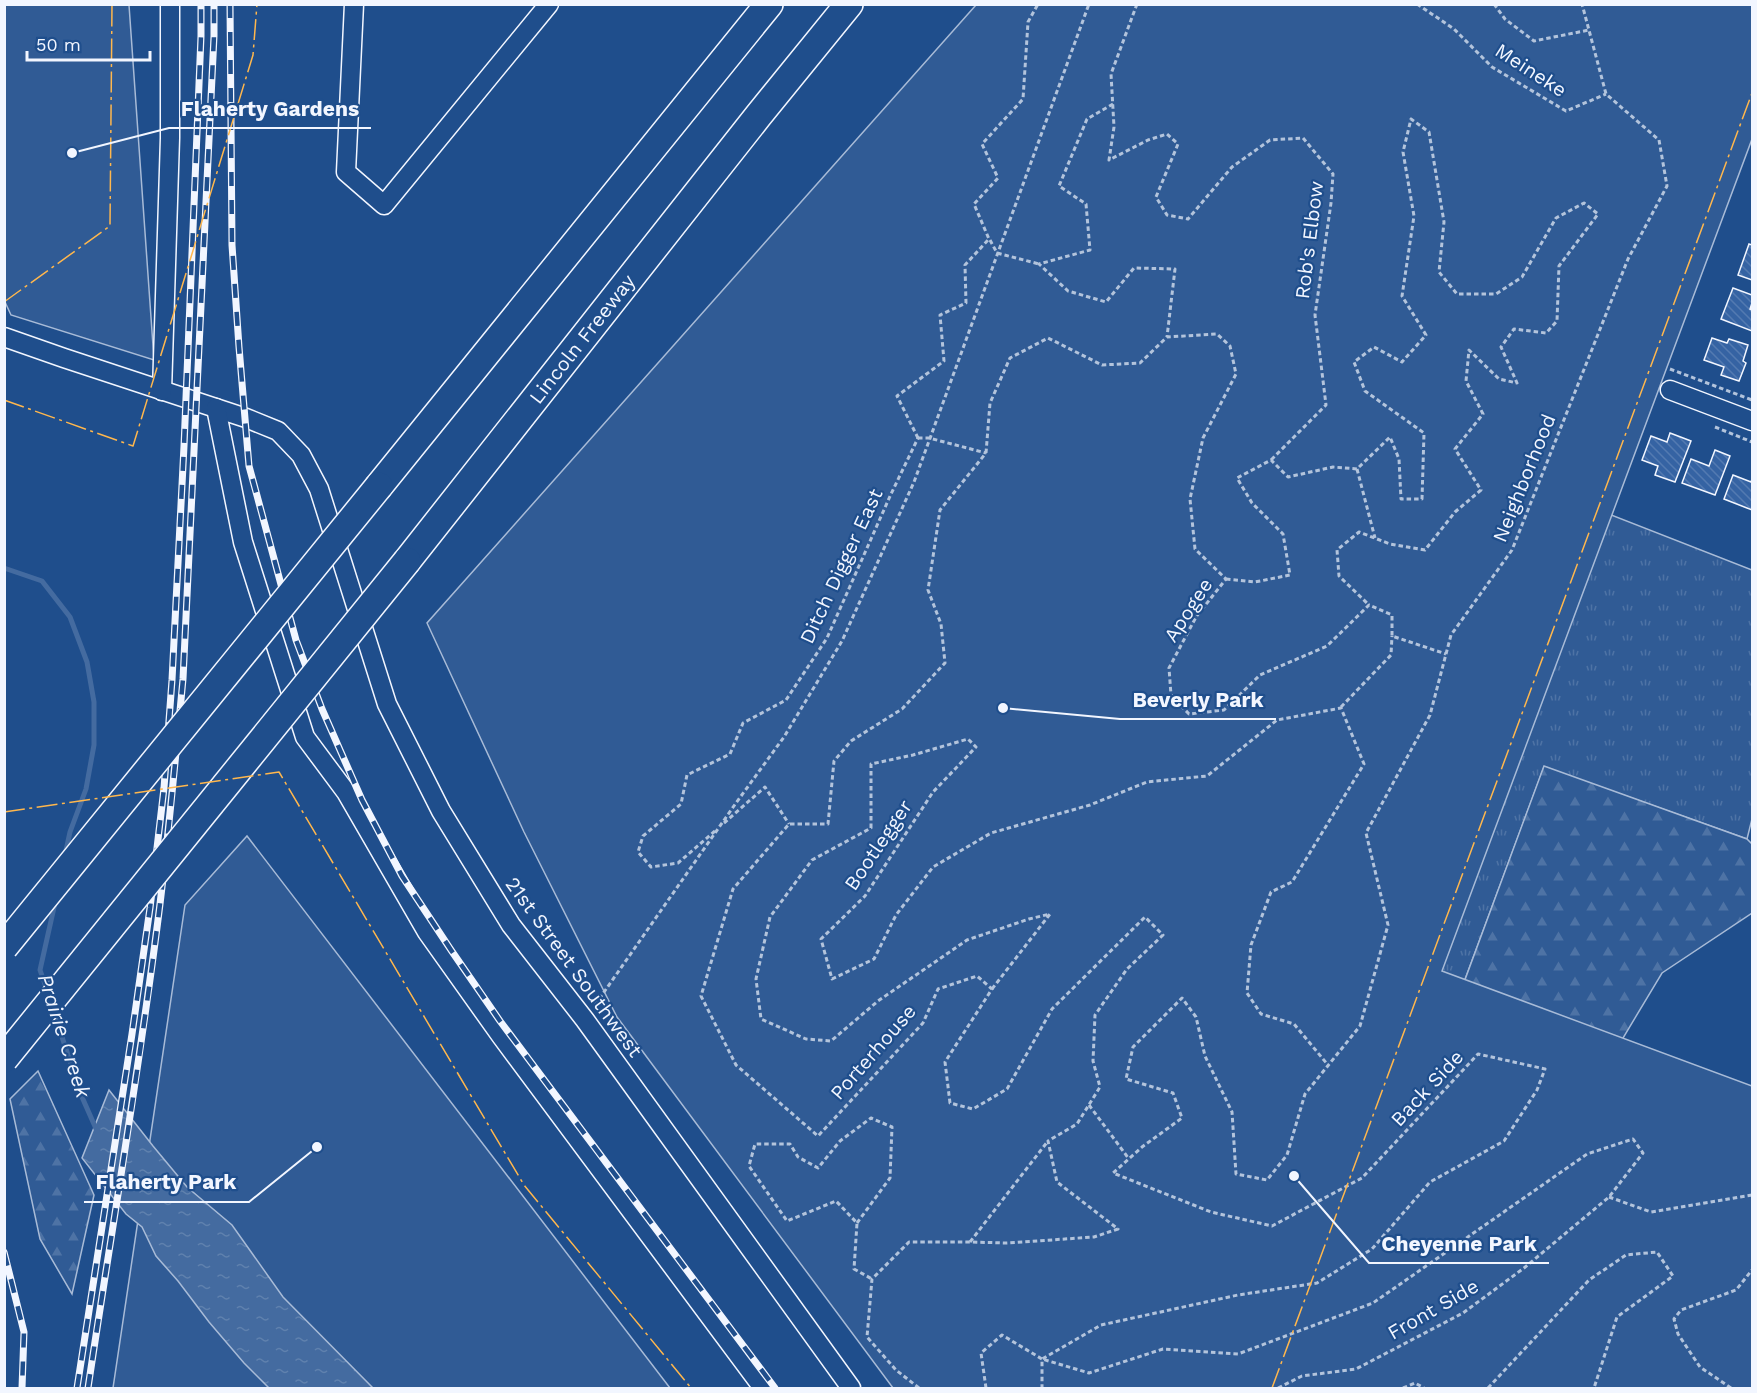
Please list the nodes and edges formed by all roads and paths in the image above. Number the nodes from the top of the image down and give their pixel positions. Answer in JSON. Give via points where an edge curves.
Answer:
{"nodes":[{"id":1,"x":170,"y":4,"type":"edge"},
{"id":2,"x":354,"y":4,"type":"edge"},
{"id":3,"x":549,"y":4,"type":"edge"},
{"id":4,"x":769,"y":4,"type":"edge"},
{"id":5,"x":849,"y":4,"type":"edge"},
{"id":6,"x":868,"y":4,"type":"edge"},
{"id":7,"x":1038,"y":4,"type":"edge"},
{"id":8,"x":1089,"y":4,"type":"edge"},
{"id":9,"x":1137,"y":4,"type":"edge"},
{"id":10,"x":1418,"y":4,"type":"edge"},
{"id":11,"x":1494,"y":4,"type":"edge"},
{"id":12,"x":1582,"y":4,"type":"edge"},
{"id":13,"x":1589,"y":30,"type":"junction"},
{"id":14,"x":1606,"y":94,"type":"junction"},
{"id":15,"x":1113,"y":104,"type":"junction"},
{"id":16,"x":758,"y":116,"type":"junction"},
{"id":17,"x":989,"y":239,"type":"junction"},
{"id":18,"x":997,"y":253,"type":"junction"},
{"id":19,"x":1039,"y":264,"type":"junction"},
{"id":20,"x":4,"y":337,"type":"edge"},
{"id":21,"x":1167,"y":337,"type":"junction"},
{"id":22,"x":1670,"y":369,"type":"dead end"},
{"id":23,"x":1670,"y":390,"type":"dead end"},
{"id":24,"x":162,"y":391,"type":"junction"},
{"id":25,"x":1752,"y":400,"type":"edge"},
{"id":26,"x":216,"y":408,"type":"junction"},
{"id":27,"x":1752,"y":421,"type":"edge"},
{"id":28,"x":918,"y":438,"type":"junction"},
{"id":29,"x":929,"y":438,"type":"junction"},
{"id":30,"x":986,"y":453,"type":"junction"},
{"id":31,"x":1271,"y":460,"type":"junction"},
{"id":32,"x":1358,"y":469,"type":"junction"},
{"id":33,"x":1375,"y":538,"type":"junction"},
{"id":34,"x":1226,"y":579,"type":"junction"},
{"id":35,"x":1369,"y":605,"type":"junction"},
{"id":36,"x":1392,"y":636,"type":"junction"},
{"id":37,"x":1446,"y":654,"type":"junction"},
{"id":38,"x":1341,"y":708,"type":"junction"},
{"id":39,"x":789,"y":824,"type":"junction"},
{"id":40,"x":719,"y":828,"type":"junction"},
{"id":41,"x":4,"y":947,"type":"edge"},
{"id":42,"x":992,"y":989,"type":"junction"},
{"id":43,"x":585,"y":1020,"type":"junction"},
{"id":44,"x":4,"y":1059,"type":"edge"},
{"id":45,"x":1328,"y":1065,"type":"junction"},
{"id":46,"x":1089,"y":1105,"type":"junction"},
{"id":47,"x":1048,"y":1141,"type":"junction"},
{"id":48,"x":1129,"y":1159,"type":"junction"},
{"id":49,"x":1752,"y":1195,"type":"edge"},
{"id":50,"x":1609,"y":1197,"type":"junction"},
{"id":51,"x":857,"y":1223,"type":"junction"},
{"id":52,"x":970,"y":1242,"type":"junction"},
{"id":53,"x":1752,"y":1270,"type":"edge"},
{"id":54,"x":872,"y":1279,"type":"junction"},
{"id":55,"x":1042,"y":1359,"type":"junction"},
{"id":56,"x":763,"y":1389,"type":"edge"},
{"id":57,"x":851,"y":1389,"type":"edge"},
{"id":58,"x":919,"y":1389,"type":"edge"},
{"id":59,"x":986,"y":1389,"type":"edge"},
{"id":60,"x":1042,"y":1389,"type":"edge"},
{"id":61,"x":1278,"y":1389,"type":"edge"},
{"id":62,"x":1403,"y":1389,"type":"edge"},
{"id":63,"x":1424,"y":1389,"type":"edge"},
{"id":64,"x":1488,"y":1389,"type":"edge"},
{"id":65,"x":1594,"y":1389,"type":"edge"},
{"id":66,"x":1731,"y":1389,"type":"edge"}],
"edges":[{"from":1,"to":24,"type":"street"},
{"from":2,"to":3,"type":"street","via":[[346,172],[384,205]]},
{"from":4,"to":41,"type":"highway","bridge":true},
{"from":5,"to":16,"type":"highway"},
{"from":6,"to":16,"type":"highway","via":[[841,36]]},
{"from":7,"to":17,"type":"path","via":[[1028,22],[1023,99],[982,144],[998,178],[974,204]]},
{"from":8,"to":18,"type":"path"},
{"from":9,"to":15,"type":"path","name":"Rob's Elbow","via":[[1111,74]]},
{"from":10,"to":14,"type":"path","name":"Meineke","via":[[1454,29],[1492,67],[1566,111]]},
{"from":11,"to":13,"type":"path","via":[[1505,19],[1534,41]]},
{"from":12,"to":13,"type":"path"},
{"from":13,"to":14,"type":"path"},
{"from":14,"to":37,"type":"path","name":"Neighborhood","via":[[1659,140],[1667,186],[1628,260],[1512,550],[1451,635]]},
{"from":15,"to":19,"type":"path","via":[[1087,119],[1059,186],[1086,204],[1090,250]]},
{"from":15,"to":31,"type":"path","name":"Rob's Elbow","via":[[1109,160],[1167,134],[1178,144],[1156,197],[1167,215],[1188,219],[1232,167],[1270,141],[1303,138],[1333,174],[1315,315],[1326,405]]},
{"from":16,"to":44,"type":"highway","name":"Lincoln Freeway","bridge":true,"via":[[407,561]]},
{"from":17,"to":18,"type":"path"},
{"from":17,"to":28,"type":"path","via":[[964,265],[966,303],[940,315],[944,361],[897,396]]},
{"from":18,"to":19,"type":"path"},
{"from":18,"to":29,"type":"path"},
{"from":19,"to":21,"type":"path","via":[[1068,291],[1106,302],[1134,268],[1175,269]]},
{"from":20,"to":24,"type":"street","name":"21st Street Southwest"},
{"from":21,"to":30,"type":"path","via":[[1140,363],[1102,365],[1048,338],[1010,358],[990,403]]},
{"from":21,"to":34,"type":"path","name":"Apogee","via":[[1217,334],[1230,346],[1236,374],[1203,438],[1190,499],[1195,549]]},
{"from":22,"to":25,"type":"path"},
{"from":23,"to":27,"type":"street"},
{"from":24,"to":26,"type":"street","name":"21st Street Southwest"},
{"from":26,"to":43,"type":"street","name":"21st Street Southwest","via":[[278,430],[301,455],[319,489],[387,704],[403,736],[441,811],[511,925]]},
{"from":26,"to":56,"type":"street","via":[[243,542],[305,737],[346,792],[434,941]]},
{"from":28,"to":29,"type":"path"},
{"from":28,"to":40,"type":"path","name":"Ditch Digger East","via":[[827,638],[786,700],[743,723],[730,754],[687,775],[681,804],[643,836],[638,852],[651,867],[678,863]]},
{"from":29,"to":30,"type":"path"},
{"from":29,"to":40,"type":"path","via":[[914,482],[842,641],[784,736]]},
{"from":30,"to":39,"type":"path","via":[[940,510],[928,590],[941,624],[945,663],[902,709],[851,741],[834,761],[828,824]]},
{"from":31,"to":32,"type":"path","via":[[1288,477],[1333,467]]},
{"from":31,"to":34,"type":"path","via":[[1237,478],[1252,503],[1283,534],[1290,575],[1255,582]]},
{"from":32,"to":33,"type":"path"},
{"from":32,"to":33,"type":"path","via":[[1390,437],[1399,459],[1401,499],[1422,500],[1424,433],[1365,391],[1354,363],[1374,347],[1402,362],[1426,335],[1402,296],[1414,216],[1403,152],[1411,119],[1429,132],[1444,222],[1439,272],[1457,294],[1496,294],[1522,277],[1556,218],[1584,203],[1598,214],[1559,266],[1557,321],[1546,333],[1514,329],[1501,346],[1517,383],[1499,379],[1469,350],[1466,381],[1483,414],[1455,449],[1481,490],[1455,512],[1425,550]]},
{"from":33,"to":35,"type":"path","via":[[1359,532],[1337,550],[1339,576]]},
{"from":34,"to":35,"type":"path","name":"Apogee","via":[[1196,617],[1169,669],[1171,695],[1189,714],[1224,710],[1260,675],[1327,646]]},
{"from":35,"to":36,"type":"path","via":[[1392,615]]},
{"from":36,"to":37,"type":"path"},
{"from":36,"to":38,"type":"path","via":[[1391,655]]},
{"from":37,"to":45,"type":"path","name":"Neighborhood","via":[[1430,715],[1366,833],[1388,925],[1360,1026]]},
{"from":38,"to":42,"type":"path","name":"Bootlegger","via":[[1277,720],[1207,776],[1147,782],[1090,806],[991,833],[933,867],[896,915],[874,959],[832,979],[821,939],[865,896],[933,792],[976,747],[968,739],[871,764],[871,828],[812,860],[770,917],[756,979],[761,1018],[806,1039],[831,1041],[878,1001],[968,940],[1050,914]]},
{"from":38,"to":45,"type":"path","via":[[1364,764],[1292,882],[1271,892],[1251,945],[1247,993],[1262,1014],[1294,1024]]},
{"from":39,"to":40,"type":"path","via":[[765,787]]},
{"from":39,"to":42,"type":"path","name":"Porterhouse","via":[[733,889],[701,996],[736,1065],[818,1136],[923,1023],[938,989],[977,976]]},
{"from":40,"to":43,"type":"path"},
{"from":42,"to":46,"type":"path","via":[[945,1062],[950,1103],[973,1109],[1007,1089],[1052,1009],[1145,917],[1163,936],[1127,969],[1095,1015],[1093,1061],[1100,1088]]},
{"from":43,"to":57,"type":"street","name":"21st Street Southwest"},
{"from":45,"to":48,"type":"path","name":"Back Side","via":[[1305,1094],[1287,1155],[1267,1180],[1236,1174],[1232,1112],[1205,1056],[1196,1017],[1182,998],[1133,1047],[1126,1079],[1173,1093],[1182,1118]]},
{"from":46,"to":47,"type":"path","via":[[1077,1124]]},
{"from":46,"to":48,"type":"path"},
{"from":47,"to":52,"type":"path"},
{"from":47,"to":52,"type":"path","via":[[1057,1182],[1118,1229],[1094,1238]]},
{"from":48,"to":55,"type":"path","name":"Back Side","via":[[1113,1173],[1211,1212],[1272,1226],[1362,1178],[1478,1054],[1545,1069],[1537,1090],[1504,1141],[1430,1182],[1372,1249],[1317,1283],[1238,1295],[1101,1325]]},
{"from":49,"to":50,"type":"path","via":[[1651,1212]]},
{"from":50,"to":55,"type":"path","via":[[1643,1153],[1633,1138],[1587,1154],[1373,1303],[1238,1354],[1163,1349],[1089,1373]]},
{"from":50,"to":61,"type":"path","name":"Front Side","via":[[1463,1314],[1356,1369],[1302,1376]]},
{"from":51,"to":51,"type":"path","via":[[836,1201],[788,1221],[749,1166],[755,1144],[790,1144],[798,1157],[818,1168],[840,1141],[871,1118],[892,1127],[890,1178]]},
{"from":51,"to":54,"type":"path","via":[[854,1269]]},
{"from":52,"to":54,"type":"path","via":[[909,1242]]},
{"from":53,"to":66,"type":"path","via":[[1736,1290],[1681,1310],[1674,1319],[1678,1334],[1700,1366]]},
{"from":54,"to":58,"type":"path","via":[[867,1337]]},
{"from":55,"to":59,"type":"path","via":[[1002,1335],[981,1353]]},
{"from":55,"to":60,"type":"path"},
{"from":62,"to":63,"type":"path","via":[[1415,1383]]},
{"from":64,"to":65,"type":"path","via":[[1589,1280],[1626,1255],[1657,1252],[1673,1276],[1617,1317]]}]}
